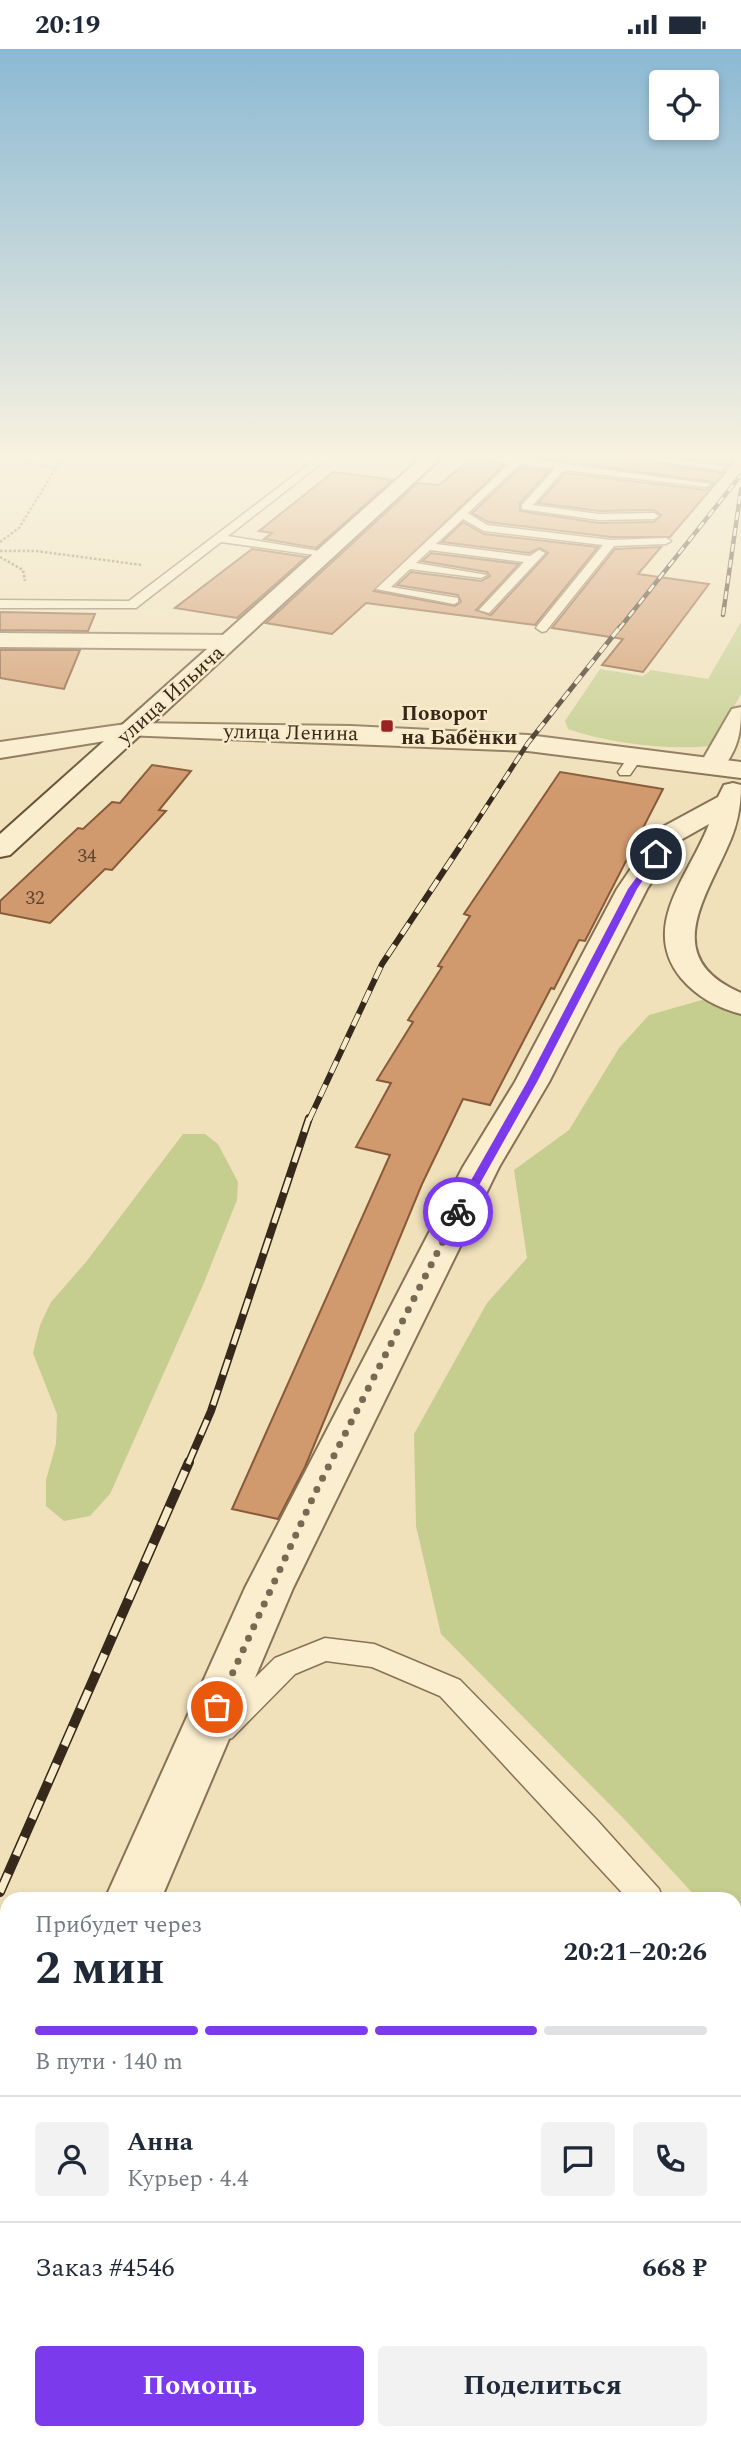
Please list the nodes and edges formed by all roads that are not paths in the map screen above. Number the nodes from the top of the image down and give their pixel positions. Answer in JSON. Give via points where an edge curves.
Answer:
{"nodes":[{"id":1,"x":181,"y":566,"type":"edge"},
{"id":2,"x":312,"y":566,"type":"edge"},
{"id":3,"x":406,"y":566,"type":"edge"},
{"id":4,"x":419,"y":566,"type":"edge"},
{"id":5,"x":527,"y":566,"type":"edge"},
{"id":6,"x":592,"y":566,"type":"edge"},
{"id":7,"x":481,"y":575,"type":"dead end"},
{"id":8,"x":454,"y":600,"type":"dead end"},
{"id":9,"x":0,"y":604,"type":"edge"},
{"id":10,"x":485,"y":610,"type":"dead end"},
{"id":11,"x":541,"y":628,"type":"dead end"},
{"id":12,"x":0,"y":640,"type":"edge"},
{"id":13,"x":229,"y":642,"type":"junction"},
{"id":14,"x":741,"y":714,"type":"edge"},
{"id":15,"x":133,"y":730,"type":"junction"},
{"id":16,"x":0,"y":750,"type":"edge"},
{"id":17,"x":712,"y":766,"type":"junction"},
{"id":18,"x":735,"y":785,"type":"edge"},
{"id":19,"x":0,"y":849,"type":"edge"},
{"id":20,"x":741,"y":1004,"type":"edge"},
{"id":21,"x":196,"y":1755,"type":"junction"},
{"id":22,"x":136,"y":1892,"type":"edge"},
{"id":23,"x":642,"y":1892,"type":"edge"}],
"edges":[{"from":1,"to":9,"type":"lane","via":[[132,605]]},
{"from":2,"to":13,"type":"street","name":"улица Ильича"},
{"from":3,"to":8,"type":"lane","via":[[382,589]]},
{"from":4,"to":7,"type":"lane"},
{"from":5,"to":10,"type":"lane"},
{"from":6,"to":11,"type":"lane"},
{"from":12,"to":13,"type":"street"},
{"from":13,"to":15,"type":"street","name":"улица Ильича"},
{"from":14,"to":17,"type":"street"},
{"from":15,"to":16,"type":"street","name":"улица Ленина"},
{"from":15,"to":17,"type":"street","name":"улица Ленина","via":[[528,743],[630,764]]},
{"from":15,"to":19,"type":"street","name":"улица Ильича"},
{"from":17,"to":18,"type":"street","name":"улица Ленина"},
{"from":18,"to":20,"type":"street","via":[[714,846],[683,907],[677,940],[691,972],[716,996]]},
{"from":18,"to":21,"type":"street","via":[[667,836],[632,889],[371,1382],[269,1588]]},
{"from":21,"to":22,"type":"street"},
{"from":21,"to":23,"type":"lane","via":[[285,1666],[325,1649],[374,1656],[450,1688]]}]}
